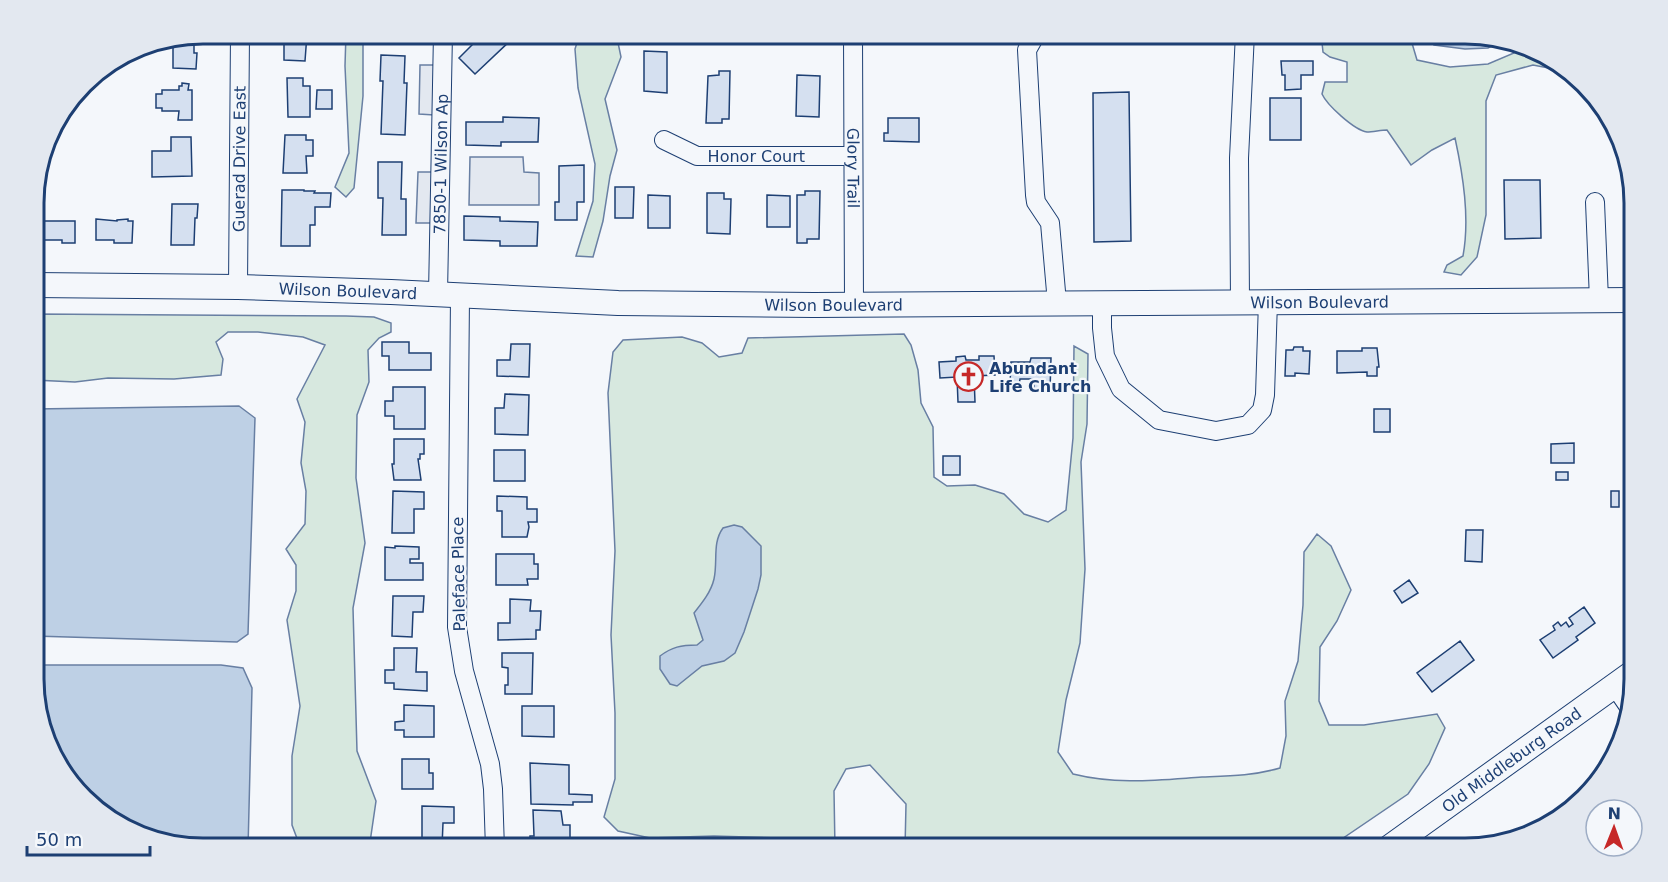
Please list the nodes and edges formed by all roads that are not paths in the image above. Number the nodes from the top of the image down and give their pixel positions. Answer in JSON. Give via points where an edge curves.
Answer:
{"nodes":[{"id":1,"x":240,"y":44,"type":"edge"},
{"id":2,"x":443,"y":44,"type":"edge"},
{"id":3,"x":853,"y":44,"type":"edge"},
{"id":4,"x":1031,"y":44,"type":"edge"},
{"id":5,"x":1244,"y":44,"type":"edge"},
{"id":6,"x":664,"y":140,"type":"dead end"},
{"id":7,"x":853,"y":156,"type":"junction"},
{"id":8,"x":1595,"y":202,"type":"dead end"},
{"id":9,"x":44,"y":285,"type":"edge"},
{"id":10,"x":238,"y":287,"type":"junction"},
{"id":11,"x":449,"y":295,"type":"junction"},
{"id":12,"x":1599,"y":300,"type":"junction"},
{"id":13,"x":1624,"y":300,"type":"edge"},
{"id":14,"x":1268,"y":301,"type":"junction"},
{"id":15,"x":1240,"y":302,"type":"junction"},
{"id":16,"x":1056,"y":303,"type":"junction"},
{"id":17,"x":1102,"y":303,"type":"junction"},
{"id":18,"x":854,"y":304,"type":"junction"},
{"id":19,"x":1624,"y":678,"type":"edge"},
{"id":20,"x":1614,"y":686,"type":"junction"},
{"id":21,"x":1623,"y":699,"type":"edge"},
{"id":22,"x":495,"y":838,"type":"edge"},
{"id":23,"x":1402,"y":838,"type":"edge"}],
"edges":[{"from":1,"to":10,"type":"street","name":"Guerad Drive East"},
{"from":2,"to":11,"type":"street","name":"7850-1 Wilson Ap"},
{"from":3,"to":7,"type":"street","name":"Glory Trail"},
{"from":4,"to":16,"type":"street","via":[[1028,50],[1035,195],[1050,222]]},
{"from":5,"to":15,"type":"street","via":[[1239,158]]},
{"from":6,"to":7,"type":"street","name":"Honor Court","via":[[697,156]]},
{"from":7,"to":18,"type":"street","name":"Glory Trail"},
{"from":8,"to":12,"type":"street"},
{"from":9,"to":10,"type":"main road","name":"Wilson Boulevard"},
{"from":10,"to":11,"type":"main road","name":"Wilson Boulevard"},
{"from":11,"to":18,"type":"main road","name":"Wilson Boulevard","via":[[618,303]]},
{"from":11,"to":22,"type":"street","name":"Paleface Place","via":[[457,627],[464,671],[490,764]]},
{"from":12,"to":13,"type":"main road","name":"Wilson Boulevard"},
{"from":12,"to":14,"type":"main road","name":"Wilson Boulevard"},
{"from":14,"to":15,"type":"main road","name":"Wilson Boulevard"},
{"from":14,"to":17,"type":"street","via":[[1262,410],[1248,425],[1216,431],[1159,420],[1121,389],[1105,356]]},
{"from":15,"to":17,"type":"main road","name":"Wilson Boulevard"},
{"from":16,"to":17,"type":"main road","name":"Wilson Boulevard"},
{"from":16,"to":18,"type":"main road","name":"Wilson Boulevard"},
{"from":19,"to":20,"type":"main road","name":"Old Middleburg Road"},
{"from":20,"to":21,"type":"street"},
{"from":20,"to":23,"type":"main road","name":"Old Middleburg Road"}]}
